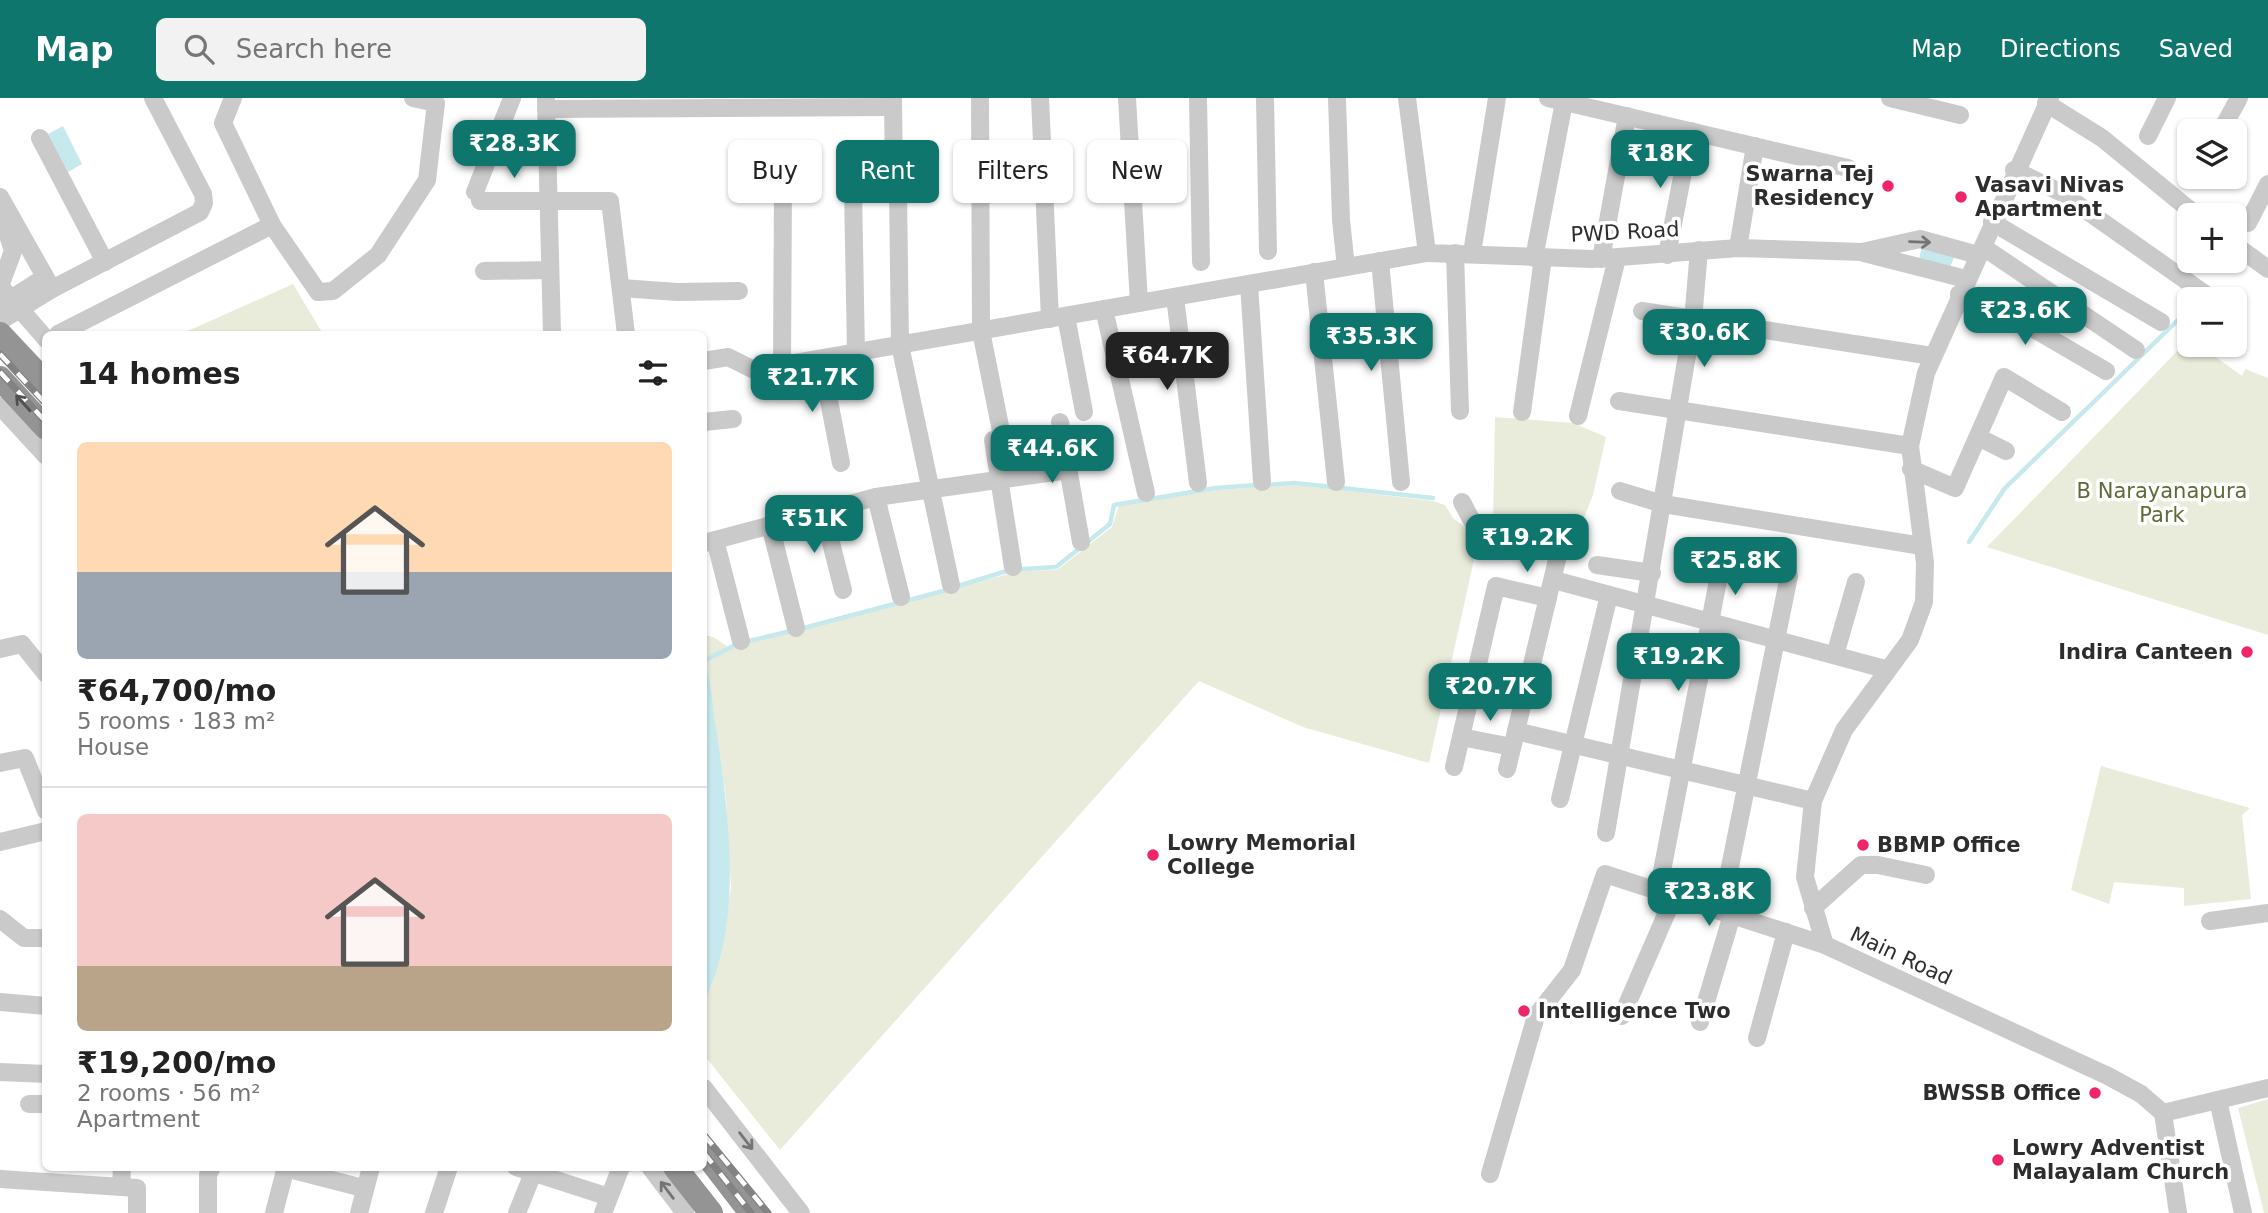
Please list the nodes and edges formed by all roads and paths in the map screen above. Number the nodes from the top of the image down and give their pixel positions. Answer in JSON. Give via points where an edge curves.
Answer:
{"nodes":[{"id":1,"x":153,"y":98,"type":"edge"},
{"id":2,"x":233,"y":98,"type":"edge"},
{"id":3,"x":413,"y":98,"type":"edge"},
{"id":4,"x":512,"y":98,"type":"edge"},
{"id":5,"x":980,"y":98,"type":"edge"},
{"id":6,"x":1040,"y":98,"type":"edge"},
{"id":7,"x":1127,"y":98,"type":"edge"},
{"id":8,"x":1198,"y":98,"type":"edge"},
{"id":9,"x":1265,"y":98,"type":"edge"},
{"id":10,"x":1337,"y":98,"type":"edge"},
{"id":11,"x":1407,"y":98,"type":"edge"},
{"id":12,"x":1497,"y":98,"type":"edge"},
{"id":13,"x":1890,"y":98,"type":"edge"},
{"id":14,"x":2167,"y":98,"type":"edge"},
{"id":15,"x":2239,"y":98,"type":"edge"},
{"id":16,"x":1556,"y":100,"type":"edge"},
{"id":17,"x":2048,"y":101,"type":"edge"},
{"id":18,"x":893,"y":102,"type":"edge"},
{"id":19,"x":546,"y":103,"type":"edge"},
{"id":20,"x":1960,"y":115,"type":"dead end"},
{"id":21,"x":1627,"y":116,"type":"junction"},
{"id":22,"x":2228,"y":119,"type":"edge"},
{"id":23,"x":1691,"y":131,"type":"junction"},
{"id":24,"x":2148,"y":136,"type":"dead end"},
{"id":25,"x":40,"y":138,"type":"dead end"},
{"id":26,"x":1755,"y":146,"type":"junction"},
{"id":27,"x":1848,"y":168,"type":"dead end"},
{"id":28,"x":2014,"y":170,"type":"junction"},
{"id":29,"x":2268,"y":184,"type":"edge"},
{"id":30,"x":0,"y":197,"type":"edge"},
{"id":31,"x":549,"y":198,"type":"junction"},
{"id":32,"x":783,"y":203,"type":"edge"},
{"id":33,"x":853,"y":203,"type":"edge"},
{"id":34,"x":2181,"y":203,"type":"edge"},
{"id":35,"x":0,"y":214,"type":"edge"},
{"id":36,"x":1993,"y":222,"type":"junction"},
{"id":37,"x":2248,"y":223,"type":"dead end"},
{"id":38,"x":272,"y":225,"type":"junction"},
{"id":39,"x":1738,"y":248,"type":"junction"},
{"id":40,"x":1699,"y":250,"type":"junction"},
{"id":41,"x":1268,"y":251,"type":"dead end"},
{"id":42,"x":1980,"y":251,"type":"junction"},
{"id":43,"x":1862,"y":252,"type":"junction"},
{"id":44,"x":1427,"y":253,"type":"junction"},
{"id":45,"x":1464,"y":253,"type":"junction"},
{"id":46,"x":2247,"y":254,"type":"edge"},
{"id":47,"x":1667,"y":255,"type":"junction"},
{"id":48,"x":1539,"y":258,"type":"junction"},
{"id":49,"x":1609,"y":258,"type":"junction"},
{"id":50,"x":1380,"y":261,"type":"junction"},
{"id":51,"x":105,"y":262,"type":"junction"},
{"id":52,"x":1201,"y":262,"type":"dead end"},
{"id":53,"x":1346,"y":267,"type":"junction"},
{"id":54,"x":550,"y":270,"type":"junction"},
{"id":55,"x":2268,"y":270,"type":"edge"},
{"id":56,"x":484,"y":271,"type":"dead end"},
{"id":57,"x":1314,"y":272,"type":"junction"},
{"id":58,"x":49,"y":283,"type":"junction"},
{"id":59,"x":1249,"y":284,"type":"junction"},
{"id":60,"x":1962,"y":286,"type":"junction"},
{"id":61,"x":2195,"y":287,"type":"edge"},
{"id":62,"x":621,"y":288,"type":"junction"},
{"id":63,"x":739,"y":291,"type":"dead end"},
{"id":64,"x":6,"y":297,"type":"edge"},
{"id":65,"x":1175,"y":297,"type":"junction"},
{"id":66,"x":1139,"y":303,"type":"junction"},
{"id":67,"x":1104,"y":309,"type":"junction"},
{"id":68,"x":1642,"y":311,"type":"dead end"},
{"id":69,"x":1058,"y":317,"type":"junction"},
{"id":70,"x":1693,"y":320,"type":"junction"},
{"id":71,"x":0,"y":321,"type":"edge"},
{"id":72,"x":2161,"y":322,"type":"dead end"},
{"id":73,"x":64,"y":331,"type":"edge"},
{"id":74,"x":552,"y":331,"type":"edge"},
{"id":75,"x":626,"y":331,"type":"edge"},
{"id":76,"x":981,"y":331,"type":"junction"},
{"id":77,"x":0,"y":334,"type":"edge"},
{"id":78,"x":42,"y":335,"type":"edge"},
{"id":79,"x":900,"y":345,"type":"junction"},
{"id":80,"x":2136,"y":349,"type":"dead end"},
{"id":81,"x":856,"y":352,"type":"junction"},
{"id":82,"x":1932,"y":356,"type":"junction"},
{"id":83,"x":821,"y":359,"type":"junction"},
{"id":84,"x":707,"y":360,"type":"edge"},
{"id":85,"x":782,"y":365,"type":"junction"},
{"id":86,"x":2106,"y":371,"type":"dead end"},
{"id":87,"x":0,"y":378,"type":"edge"},
{"id":88,"x":42,"y":379,"type":"edge"},
{"id":89,"x":1619,"y":401,"type":"dead end"},
{"id":90,"x":2,"y":411,"type":"edge"},
{"id":91,"x":1460,"y":411,"type":"dead end"},
{"id":92,"x":1084,"y":412,"type":"dead end"},
{"id":93,"x":1522,"y":412,"type":"dead end"},
{"id":94,"x":1677,"y":412,"type":"junction"},
{"id":95,"x":2062,"y":412,"type":"dead end"},
{"id":96,"x":1577,"y":416,"type":"dead end"},
{"id":97,"x":733,"y":419,"type":"dead end"},
{"id":98,"x":707,"y":422,"type":"edge"},
{"id":99,"x":1060,"y":422,"type":"dead end"},
{"id":100,"x":42,"y":424,"type":"edge"},
{"id":101,"x":1978,"y":437,"type":"junction"},
{"id":102,"x":1910,"y":446,"type":"junction"},
{"id":103,"x":2006,"y":451,"type":"dead end"},
{"id":104,"x":42,"y":452,"type":"edge"},
{"id":105,"x":841,"y":463,"type":"dead end"},
{"id":106,"x":1911,"y":469,"type":"junction"},
{"id":107,"x":1069,"y":470,"type":"junction"},
{"id":108,"x":999,"y":481,"type":"junction"},
{"id":109,"x":1262,"y":482,"type":"dead end"},
{"id":110,"x":1336,"y":482,"type":"dead end"},
{"id":111,"x":1401,"y":482,"type":"dead end"},
{"id":112,"x":1198,"y":483,"type":"dead end"},
{"id":113,"x":929,"y":487,"type":"junction"},
{"id":114,"x":1620,"y":491,"type":"dead end"},
{"id":115,"x":1146,"y":493,"type":"dead end"},
{"id":116,"x":876,"y":497,"type":"junction"},
{"id":117,"x":1462,"y":502,"type":"dead end"},
{"id":118,"x":1663,"y":504,"type":"junction"},
{"id":119,"x":822,"y":511,"type":"junction"},
{"id":120,"x":770,"y":525,"type":"junction"},
{"id":121,"x":709,"y":541,"type":"edge"},
{"id":122,"x":1081,"y":542,"type":"dead end"},
{"id":123,"x":1924,"y":554,"type":"junction"},
{"id":124,"x":1597,"y":565,"type":"dead end"},
{"id":125,"x":1721,"y":565,"type":"dead end"},
{"id":126,"x":1013,"y":568,"type":"dead end"},
{"id":127,"x":1652,"y":573,"type":"junction"},
{"id":128,"x":1789,"y":576,"type":"dead end"},
{"id":129,"x":1554,"y":580,"type":"junction"},
{"id":130,"x":1856,"y":582,"type":"dead end"},
{"id":131,"x":951,"y":585,"type":"dead end"},
{"id":132,"x":843,"y":590,"type":"dead end"},
{"id":133,"x":1609,"y":595,"type":"junction"},
{"id":134,"x":901,"y":597,"type":"dead end"},
{"id":135,"x":1548,"y":598,"type":"junction"},
{"id":136,"x":1647,"y":605,"type":"junction"},
{"id":137,"x":1711,"y":622,"type":"junction"},
{"id":138,"x":796,"y":628,"type":"dead end"},
{"id":139,"x":1775,"y":639,"type":"junction"},
{"id":140,"x":741,"y":641,"type":"dead end"},
{"id":141,"x":0,"y":649,"type":"edge"},
{"id":142,"x":1835,"y":656,"type":"junction"},
{"id":143,"x":42,"y":669,"type":"edge"},
{"id":144,"x":1885,"y":670,"type":"junction"},
{"id":145,"x":1461,"y":737,"type":"junction"},
{"id":146,"x":1514,"y":739,"type":"junction"},
{"id":147,"x":1573,"y":745,"type":"junction"},
{"id":148,"x":1620,"y":756,"type":"junction"},
{"id":149,"x":0,"y":763,"type":"edge"},
{"id":150,"x":1454,"y":767,"type":"dead end"},
{"id":151,"x":1507,"y":769,"type":"dead end"},
{"id":152,"x":1683,"y":771,"type":"junction"},
{"id":153,"x":1747,"y":785,"type":"junction"},
{"id":154,"x":1560,"y":799,"type":"dead end"},
{"id":155,"x":42,"y":801,"type":"edge"},
{"id":156,"x":1813,"y":801,"type":"junction"},
{"id":157,"x":42,"y":832,"type":"edge"},
{"id":158,"x":1606,"y":833,"type":"dead end"},
{"id":159,"x":0,"y":842,"type":"edge"},
{"id":160,"x":1662,"y":871,"type":"dead end"},
{"id":161,"x":1926,"y":875,"type":"dead end"},
{"id":162,"x":1674,"y":896,"type":"junction"},
{"id":163,"x":1813,"y":908,"type":"junction"},
{"id":164,"x":1727,"y":913,"type":"junction"},
{"id":165,"x":2268,"y":913,"type":"edge"},
{"id":166,"x":0,"y":919,"type":"edge"},
{"id":167,"x":2210,"y":921,"type":"dead end"},
{"id":168,"x":1786,"y":932,"type":"junction"},
{"id":169,"x":42,"y":938,"type":"edge"},
{"id":170,"x":1825,"y":945,"type":"junction"},
{"id":171,"x":0,"y":1002,"type":"edge"},
{"id":172,"x":42,"y":1006,"type":"edge"},
{"id":173,"x":1622,"y":1016,"type":"dead end"},
{"id":174,"x":1700,"y":1022,"type":"dead end"},
{"id":175,"x":1757,"y":1038,"type":"dead end"},
{"id":176,"x":0,"y":1072,"type":"edge"},
{"id":177,"x":42,"y":1074,"type":"edge"},
{"id":178,"x":2268,"y":1088,"type":"edge"},
{"id":179,"x":707,"y":1092,"type":"edge"},
{"id":180,"x":2218,"y":1100,"type":"junction"},
{"id":181,"x":2163,"y":1113,"type":"junction"},
{"id":182,"x":707,"y":1156,"type":"edge"},
{"id":183,"x":122,"y":1171,"type":"edge"},
{"id":184,"x":210,"y":1171,"type":"edge"},
{"id":185,"x":285,"y":1171,"type":"edge"},
{"id":186,"x":298,"y":1171,"type":"edge"},
{"id":187,"x":369,"y":1171,"type":"edge"},
{"id":188,"x":448,"y":1171,"type":"edge"},
{"id":189,"x":525,"y":1171,"type":"edge"},
{"id":190,"x":527,"y":1171,"type":"edge"},
{"id":191,"x":619,"y":1171,"type":"edge"},
{"id":192,"x":653,"y":1171,"type":"edge"},
{"id":193,"x":678,"y":1171,"type":"edge"},
{"id":194,"x":1490,"y":1174,"type":"dead end"},
{"id":195,"x":0,"y":1179,"type":"edge"},
{"id":196,"x":121,"y":1186,"type":"junction"},
{"id":197,"x":363,"y":1188,"type":"junction"},
{"id":198,"x":606,"y":1205,"type":"edge"},
{"id":199,"x":137,"y":1213,"type":"edge"},
{"id":200,"x":208,"y":1213,"type":"edge"},
{"id":201,"x":274,"y":1213,"type":"edge"},
{"id":202,"x":359,"y":1213,"type":"edge"},
{"id":203,"x":434,"y":1213,"type":"edge"},
{"id":204,"x":517,"y":1213,"type":"edge"},
{"id":205,"x":685,"y":1213,"type":"edge"},
{"id":206,"x":711,"y":1213,"type":"edge"},
{"id":207,"x":751,"y":1213,"type":"edge"},
{"id":208,"x":801,"y":1213,"type":"edge"},
{"id":209,"x":2178,"y":1213,"type":"edge"},
{"id":210,"x":2243,"y":1213,"type":"edge"}],
"edges":[{"from":1,"to":51,"type":"street","via":[[204,203],[200,212]]},
{"from":2,"to":38,"type":"street","via":[[223,123]]},
{"from":3,"to":38,"type":"street","via":[[436,103],[427,180],[378,255],[333,291],[318,292]]},
{"from":4,"to":31,"type":"street","via":[[477,197]]},
{"from":5,"to":76,"type":"street"},
{"from":6,"to":69,"type":"street"},
{"from":7,"to":66,"type":"street"},
{"from":8,"to":52,"type":"street"},
{"from":9,"to":41,"type":"street"},
{"from":10,"to":53,"type":"street"},
{"from":11,"to":44,"type":"street"},
{"from":12,"to":45,"type":"street"},
{"from":13,"to":20,"type":"street"},
{"from":14,"to":24,"type":"street"},
{"from":15,"to":22,"type":"street"},
{"from":16,"to":21,"type":"street"},
{"from":16,"to":48,"type":"street"},
{"from":17,"to":28,"type":"street","name":"Main Road"},
{"from":17,"to":34,"type":"street"},
{"from":18,"to":19,"type":"street"},
{"from":18,"to":79,"type":"street"},
{"from":19,"to":31,"type":"street"},
{"from":21,"to":23,"type":"street"},
{"from":21,"to":49,"type":"street"},
{"from":23,"to":26,"type":"street"},
{"from":23,"to":47,"type":"street"},
{"from":25,"to":51,"type":"street"},
{"from":26,"to":27,"type":"street"},
{"from":26,"to":39,"type":"street"},
{"from":28,"to":36,"type":"street","name":"Main Road"},
{"from":28,"to":61,"type":"street","via":[[2060,192]]},
{"from":29,"to":37,"type":"street"},
{"from":30,"to":58,"type":"street"},
{"from":31,"to":54,"type":"street"},
{"from":31,"to":62,"type":"street","via":[[610,201]]},
{"from":32,"to":85,"type":"street"},
{"from":33,"to":81,"type":"street"},
{"from":35,"to":64,"type":"street","via":[[13,251]]},
{"from":36,"to":42,"type":"street","name":"Main Road"},
{"from":36,"to":72,"type":"street"},
{"from":38,"to":73,"type":"street"},
{"from":39,"to":40,"type":"street","name":"PWD Road"},
{"from":39,"to":43,"type":"street","name":"PWD Road"},
{"from":40,"to":47,"type":"street","name":"PWD Road"},
{"from":40,"to":70,"type":"street"},
{"from":43,"to":42,"type":"street","name":"PWD Road","one_way":true,"via":[[1920,239]]},
{"from":42,"to":60,"type":"street","name":"Main Road"},
{"from":42,"to":80,"type":"street","name":"PWD Road"},
{"from":43,"to":60,"type":"street"},
{"from":44,"to":45,"type":"street","name":"PWD Road"},
{"from":44,"to":50,"type":"street","name":"PWD Road"},
{"from":45,"to":48,"type":"street","name":"PWD Road"},
{"from":45,"to":91,"type":"street"},
{"from":46,"to":55,"type":"street"},
{"from":47,"to":49,"type":"street","name":"PWD Road"},
{"from":48,"to":49,"type":"street","name":"PWD Road"},
{"from":48,"to":93,"type":"street"},
{"from":49,"to":96,"type":"street"},
{"from":50,"to":53,"type":"street","name":"PWD Road"},
{"from":50,"to":111,"type":"street"},
{"from":51,"to":58,"type":"street"},
{"from":53,"to":57,"type":"street","name":"PWD Road"},
{"from":54,"to":56,"type":"street"},
{"from":54,"to":74,"type":"street"},
{"from":57,"to":59,"type":"street","name":"PWD Road"},
{"from":57,"to":110,"type":"street"},
{"from":58,"to":64,"type":"street"},
{"from":59,"to":65,"type":"street","name":"PWD Road"},
{"from":59,"to":109,"type":"street"},
{"from":60,"to":82,"type":"street","name":"Main Road"},
{"from":60,"to":86,"type":"street"},
{"from":62,"to":63,"type":"street"},
{"from":62,"to":75,"type":"street"},
{"from":64,"to":71,"type":"street"},
{"from":64,"to":78,"type":"street"},
{"from":65,"to":66,"type":"street","name":"PWD Road"},
{"from":65,"to":112,"type":"street"},
{"from":66,"to":67,"type":"street","name":"PWD Road"},
{"from":67,"to":69,"type":"street","name":"PWD Road"},
{"from":67,"to":115,"type":"street"},
{"from":68,"to":70,"type":"street"},
{"from":69,"to":76,"type":"street","name":"PWD Road"},
{"from":69,"to":92,"type":"street"},
{"from":70,"to":82,"type":"street"},
{"from":70,"to":94,"type":"street"},
{"from":76,"to":79,"type":"street","name":"PWD Road"},
{"from":76,"to":108,"type":"street"},
{"from":77,"to":88,"type":"highway"},
{"from":79,"to":81,"type":"street","name":"PWD Road"},
{"from":79,"to":113,"type":"street"},
{"from":81,"to":83,"type":"street","name":"PWD Road"},
{"from":82,"to":102,"type":"street","name":"Main Road"},
{"from":83,"to":85,"type":"street","name":"PWD Road"},
{"from":83,"to":105,"type":"street"},
{"from":84,"to":85,"type":"street","name":"PWD Road","via":[[728,356],[754,370]]},
{"from":100,"to":87,"type":"highway","one_way":true},
{"from":89,"to":94,"type":"street"},
{"from":90,"to":104,"type":"street"},
{"from":94,"to":102,"type":"street"},
{"from":94,"to":118,"type":"street"},
{"from":95,"to":101,"type":"street","via":[[2004,377]]},
{"from":97,"to":98,"type":"street"},
{"from":99,"to":107,"type":"street"},
{"from":101,"to":103,"type":"street"},
{"from":101,"to":106,"type":"street","via":[[1955,488]]},
{"from":102,"to":106,"type":"street","name":"Main Road"},
{"from":106,"to":123,"type":"street","name":"Main Road"},
{"from":107,"to":108,"type":"street"},
{"from":107,"to":122,"type":"street"},
{"from":108,"to":113,"type":"street"},
{"from":108,"to":126,"type":"street"},
{"from":113,"to":116,"type":"street"},
{"from":113,"to":131,"type":"street"},
{"from":114,"to":118,"type":"street"},
{"from":116,"to":119,"type":"street"},
{"from":116,"to":134,"type":"street"},
{"from":117,"to":129,"type":"street","via":[[1472,522],[1483,528],[1561,543]]},
{"from":118,"to":123,"type":"street"},
{"from":118,"to":127,"type":"street"},
{"from":119,"to":120,"type":"street"},
{"from":119,"to":132,"type":"street"},
{"from":120,"to":121,"type":"street"},
{"from":120,"to":138,"type":"street"},
{"from":121,"to":140,"type":"street"},
{"from":123,"to":144,"type":"street","name":"Main Road","via":[[1924,602],[1910,640]]},
{"from":124,"to":127,"type":"street"},
{"from":125,"to":137,"type":"street"},
{"from":127,"to":136,"type":"street"},
{"from":128,"to":139,"type":"street"},
{"from":129,"to":133,"type":"street"},
{"from":129,"to":135,"type":"street"},
{"from":130,"to":142,"type":"street"},
{"from":133,"to":136,"type":"street"},
{"from":133,"to":147,"type":"street"},
{"from":135,"to":145,"type":"street","via":[[1496,586]]},
{"from":135,"to":146,"type":"street"},
{"from":136,"to":137,"type":"street"},
{"from":136,"to":148,"type":"street"},
{"from":137,"to":139,"type":"street"},
{"from":137,"to":152,"type":"street"},
{"from":139,"to":142,"type":"street"},
{"from":139,"to":153,"type":"street"},
{"from":141,"to":143,"type":"street","via":[[22,644]]},
{"from":142,"to":144,"type":"street"},
{"from":144,"to":156,"type":"street","name":"Main Road","via":[[1844,730]]},
{"from":145,"to":146,"type":"street"},
{"from":145,"to":150,"type":"street"},
{"from":146,"to":147,"type":"street"},
{"from":146,"to":151,"type":"street"},
{"from":147,"to":148,"type":"street"},
{"from":147,"to":154,"type":"street"},
{"from":148,"to":152,"type":"street"},
{"from":148,"to":158,"type":"street"},
{"from":149,"to":155,"type":"street","via":[[25,758]]},
{"from":152,"to":153,"type":"street"},
{"from":152,"to":160,"type":"street"},
{"from":153,"to":156,"type":"street"},
{"from":153,"to":164,"type":"street"},
{"from":156,"to":163,"type":"street","name":"Main Road","via":[[1805,877]]},
{"from":157,"to":159,"type":"street"},
{"from":161,"to":163,"type":"street","via":[[1861,865]]},
{"from":162,"to":164,"type":"street"},
{"from":162,"to":173,"type":"street"},
{"from":162,"to":194,"type":"street","via":[[1605,874],[1572,970],[1536,1016]]},
{"from":163,"to":170,"type":"street","name":"Main Road"},
{"from":164,"to":168,"type":"street"},
{"from":164,"to":174,"type":"street"},
{"from":165,"to":167,"type":"street"},
{"from":166,"to":169,"type":"street","via":[[24,938]]},
{"from":168,"to":170,"type":"street"},
{"from":168,"to":175,"type":"street"},
{"from":170,"to":181,"type":"street","name":"Main Road","via":[[2108,1076]]},
{"from":171,"to":172,"type":"street"},
{"from":176,"to":177,"type":"street"},
{"from":178,"to":180,"type":"street"},
{"from":179,"to":208,"type":"street","one_way":true},
{"from":180,"to":181,"type":"street"},
{"from":180,"to":210,"type":"street"},
{"from":181,"to":209,"type":"street"},
{"from":182,"to":207,"type":"highway"},
{"from":183,"to":196,"type":"street"},
{"from":184,"to":200,"type":"street"},
{"from":185,"to":201,"type":"street"},
{"from":186,"to":197,"type":"street"},
{"from":187,"to":197,"type":"street"},
{"from":188,"to":203,"type":"street"},
{"from":189,"to":204,"type":"street"},
{"from":190,"to":198,"type":"street"},
{"from":191,"to":198,"type":"street"},
{"from":205,"to":192,"type":"street","one_way":true},
{"from":193,"to":206,"type":"highway"},
{"from":195,"to":196,"type":"street"},
{"from":196,"to":199,"type":"street","via":[[137,1188]]},
{"from":197,"to":202,"type":"street"}]}
